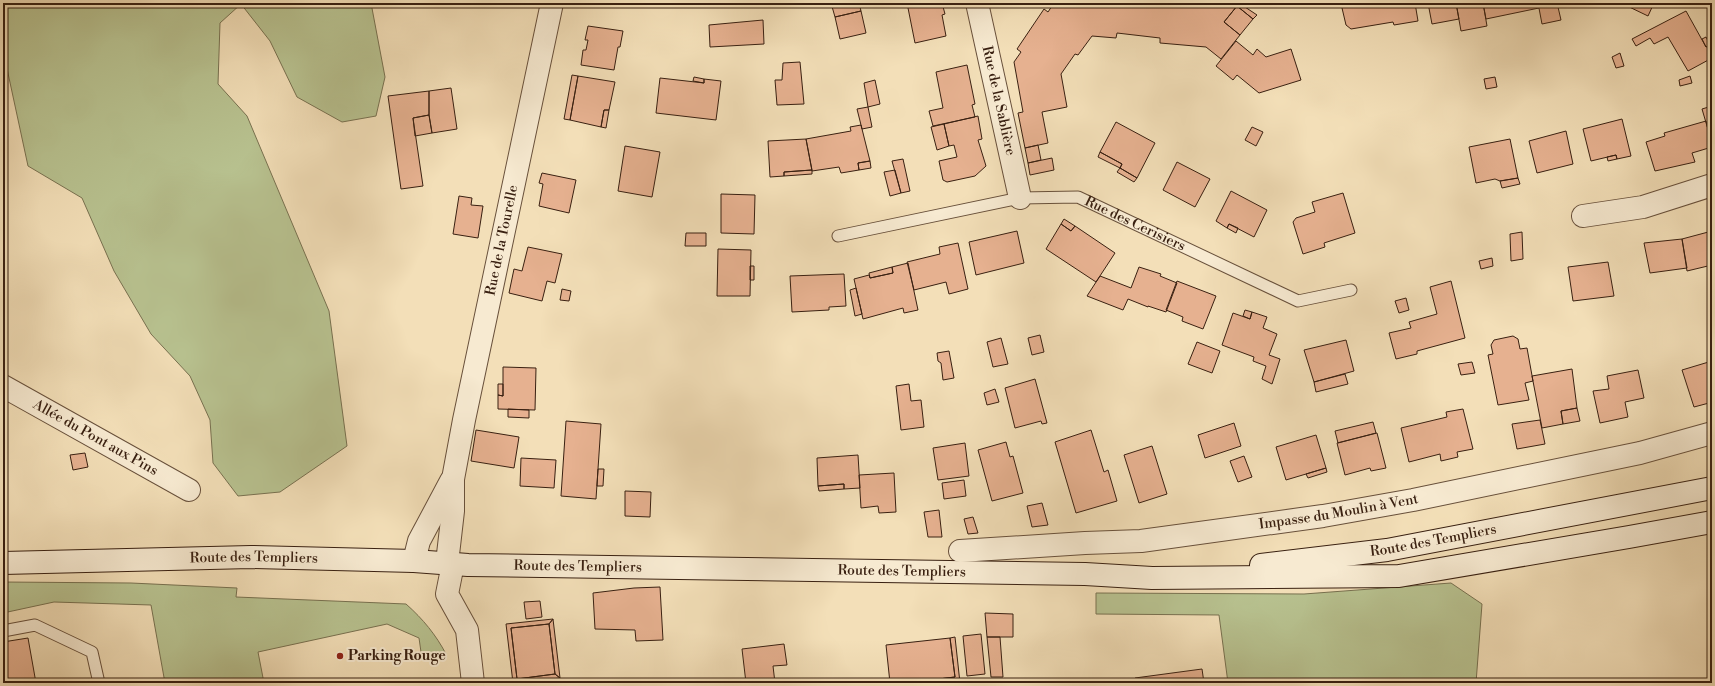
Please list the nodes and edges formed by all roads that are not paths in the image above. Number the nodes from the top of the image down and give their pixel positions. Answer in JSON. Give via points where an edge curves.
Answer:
{"nodes":[{"id":1,"x":552,"y":3,"type":"edge"},
{"id":2,"x":977,"y":3,"type":"edge"},
{"id":3,"x":1712,"y":185,"type":"edge"},
{"id":4,"x":1020,"y":198,"type":"junction"},
{"id":5,"x":1583,"y":216,"type":"dead end"},
{"id":6,"x":838,"y":236,"type":"dead end"},
{"id":7,"x":1351,"y":290,"type":"dead end"},
{"id":8,"x":3,"y":386,"type":"edge"},
{"id":9,"x":1712,"y":433,"type":"edge"},
{"id":10,"x":1712,"y":475,"type":"edge"},
{"id":11,"x":453,"y":478,"type":"junction"},
{"id":12,"x":1712,"y":488,"type":"edge"},
{"id":13,"x":189,"y":490,"type":"dead end"},
{"id":14,"x":1615,"y":506,"type":"junction"},
{"id":15,"x":1712,"y":522,"type":"edge"},
{"id":16,"x":960,"y":551,"type":"dead end"},
{"id":17,"x":414,"y":561,"type":"junction"},
{"id":18,"x":3,"y":563,"type":"edge"},
{"id":19,"x":450,"y":564,"type":"junction"},
{"id":20,"x":1152,"y":578,"type":"junction"},
{"id":21,"x":3,"y":631,"type":"edge"},
{"id":22,"x":472,"y":682,"type":"edge"},
{"id":23,"x":99,"y":683,"type":"edge"}],
"edges":[{"from":1,"to":11,"type":"main road","name":"Rue de la Tourelle"},
{"from":2,"to":4,"type":"main road","name":"Rue de la Sablière"},
{"from":3,"to":5,"type":"main road","via":[[1643,207]]},
{"from":4,"to":6,"type":"lane","name":"Rue des Cerisiers"},
{"from":4,"to":7,"type":"lane","name":"Rue des Cerisiers","via":[[1078,197],[1298,301]]},
{"from":8,"to":13,"type":"main road","name":"Allée du Pont aux Pins"},
{"from":9,"to":16,"type":"main road","name":"Impasse du Moulin à Vent","via":[[1640,453],[1323,516],[1142,542]]},
{"from":10,"to":14,"type":"main road","via":[[1679,482]]},
{"from":11,"to":17,"type":"main road","name":"Rue de la Tourelle","via":[[419,542]]},
{"from":11,"to":19,"type":"main road","name":"Rue de la Tourelle"},
{"from":12,"to":14,"type":"main road","name":"Route des Templiers"},
{"from":14,"to":20,"type":"main road","name":"Route des Templiers","via":[[1387,550]]},
{"from":15,"to":20,"type":"main road","name":"Route des Templiers","via":[[1399,576]]},
{"from":17,"to":18,"type":"main road","name":"Route des Templiers","via":[[251,557]]},
{"from":17,"to":19,"type":"main road","name":"Route des Templiers"},
{"from":19,"to":20,"type":"main road","name":"Route des Templiers","via":[[1085,574]]},
{"from":19,"to":22,"type":"main road","name":"Rue de la Tourelle","via":[[447,594],[467,630]]},
{"from":21,"to":23,"type":"lane","via":[[35,625],[92,652]]}]}
